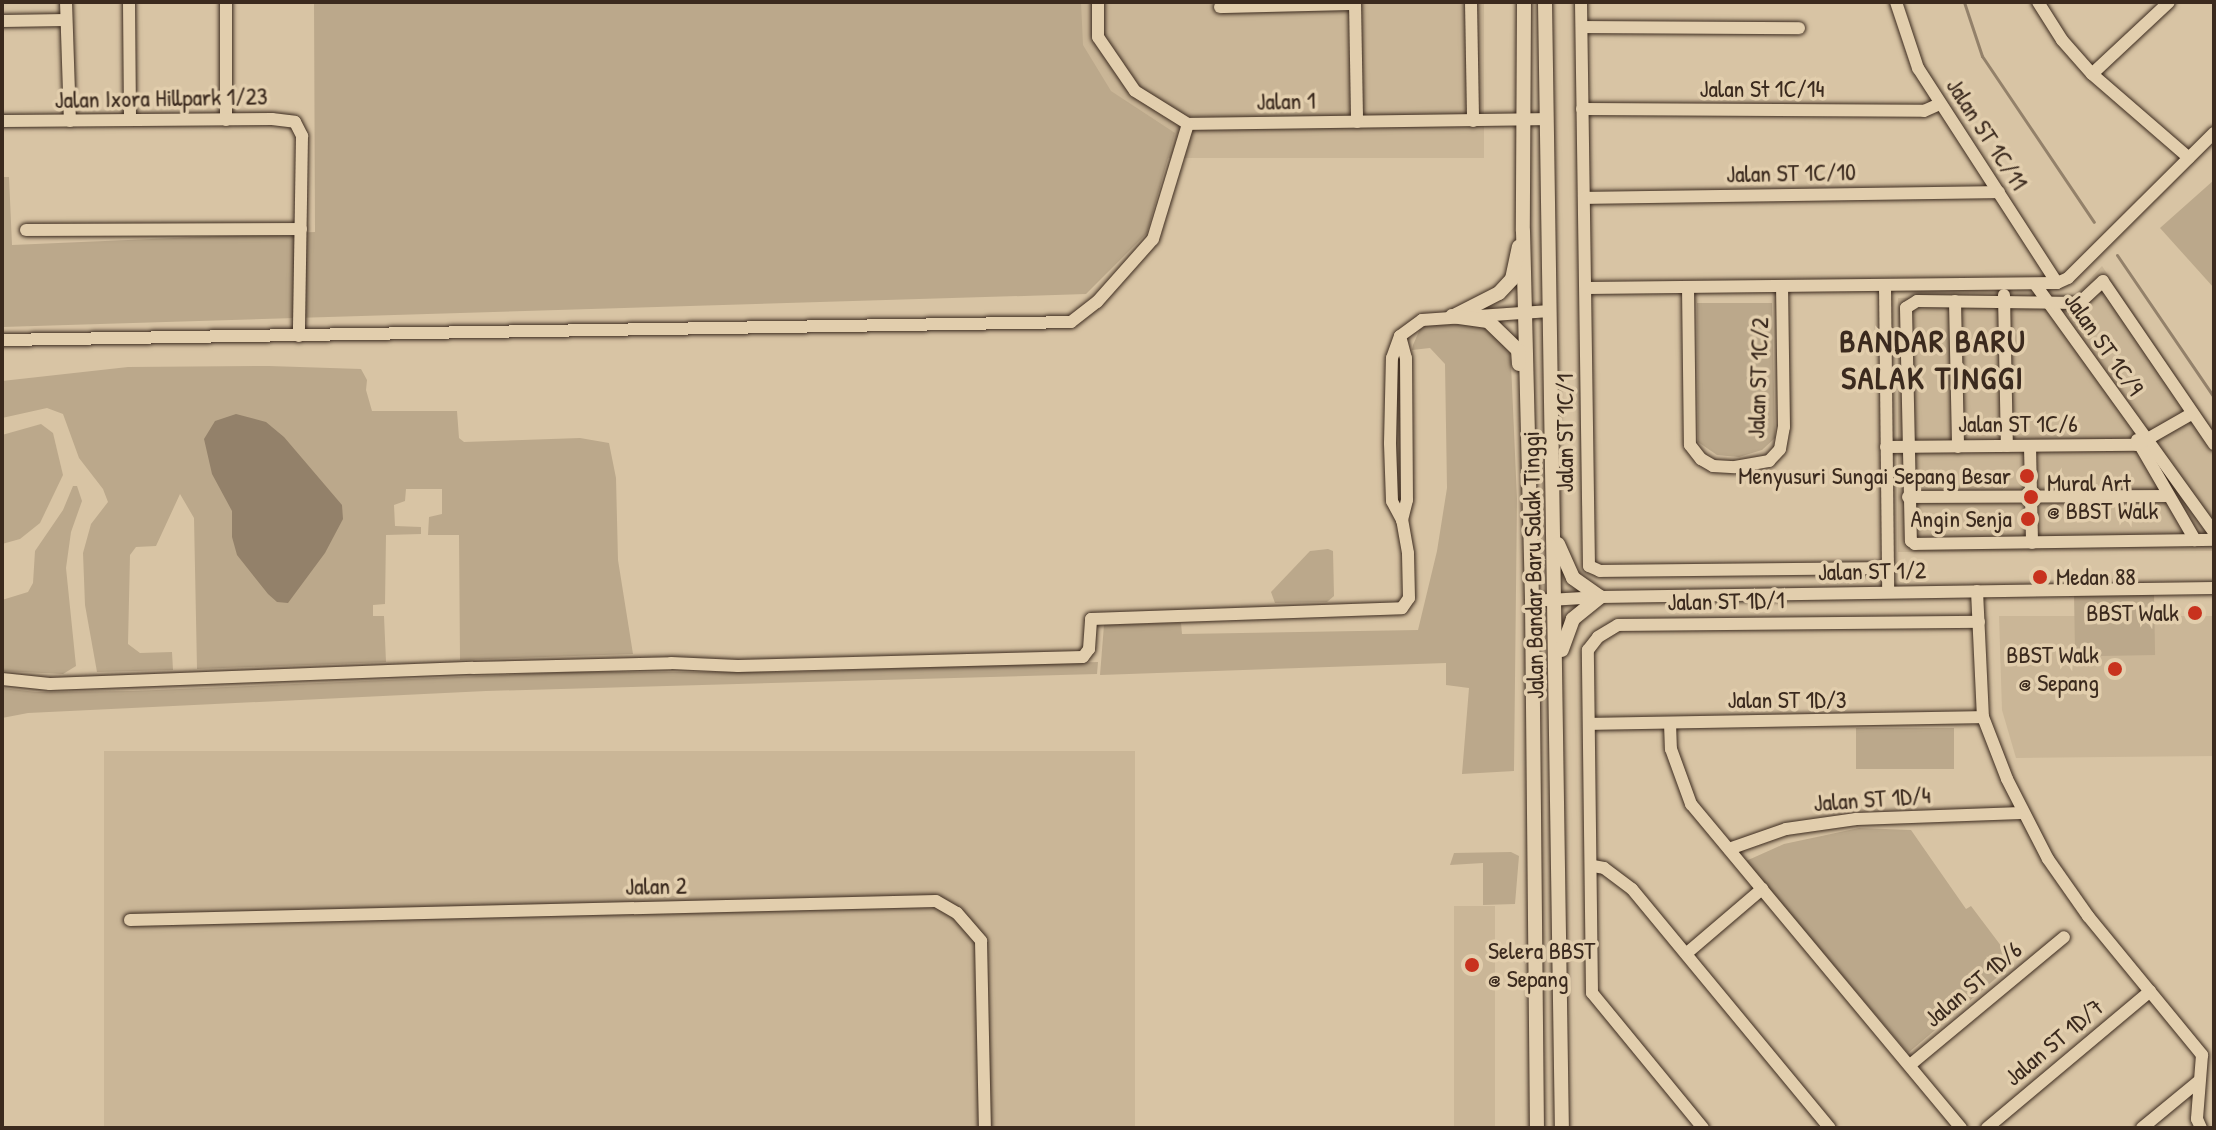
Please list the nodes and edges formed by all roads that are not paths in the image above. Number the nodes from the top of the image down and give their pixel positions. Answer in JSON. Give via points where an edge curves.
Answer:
{"nodes":[{"id":1,"x":66,"y":2,"type":"edge"},
{"id":2,"x":129,"y":2,"type":"edge"},
{"id":3,"x":226,"y":2,"type":"edge"},
{"id":4,"x":1098,"y":2,"type":"edge"},
{"id":5,"x":1471,"y":2,"type":"edge"},
{"id":6,"x":1524,"y":2,"type":"edge"},
{"id":7,"x":1545,"y":2,"type":"edge"},
{"id":8,"x":1581,"y":2,"type":"edge"},
{"id":9,"x":1896,"y":2,"type":"edge"},
{"id":10,"x":2038,"y":2,"type":"edge"},
{"id":11,"x":2169,"y":2,"type":"edge"},
{"id":12,"x":1355,"y":3,"type":"edge"},
{"id":13,"x":1220,"y":7,"type":"dead end"},
{"id":14,"x":66,"y":20,"type":"junction"},
{"id":15,"x":2,"y":21,"type":"edge"},
{"id":16,"x":1582,"y":27,"type":"junction"},
{"id":17,"x":1799,"y":28,"type":"dead end"},
{"id":18,"x":2092,"y":74,"type":"junction"},
{"id":19,"x":1940,"y":104,"type":"junction"},
{"id":20,"x":1582,"y":109,"type":"junction"},
{"id":21,"x":1523,"y":119,"type":"junction"},
{"id":22,"x":1547,"y":119,"type":"junction"},
{"id":23,"x":130,"y":120,"type":"junction"},
{"id":24,"x":226,"y":120,"type":"junction"},
{"id":25,"x":2,"y":121,"type":"edge"},
{"id":26,"x":70,"y":121,"type":"junction"},
{"id":27,"x":1473,"y":121,"type":"junction"},
{"id":28,"x":1357,"y":122,"type":"junction"},
{"id":29,"x":1188,"y":124,"type":"junction"},
{"id":30,"x":2214,"y":133,"type":"edge"},
{"id":31,"x":2189,"y":158,"type":"junction"},
{"id":32,"x":1999,"y":192,"type":"junction"},
{"id":33,"x":1584,"y":198,"type":"junction"},
{"id":34,"x":301,"y":229,"type":"junction"},
{"id":35,"x":26,"y":230,"type":"dead end"},
{"id":36,"x":1523,"y":231,"type":"junction"},
{"id":37,"x":2057,"y":283,"type":"junction"},
{"id":38,"x":2005,"y":284,"type":"junction"},
{"id":39,"x":2035,"y":284,"type":"junction"},
{"id":40,"x":1885,"y":285,"type":"junction"},
{"id":41,"x":1782,"y":286,"type":"junction"},
{"id":42,"x":1688,"y":287,"type":"junction"},
{"id":43,"x":1586,"y":288,"type":"junction"},
{"id":44,"x":1955,"y":301,"type":"junction"},
{"id":45,"x":2004,"y":301,"type":"junction"},
{"id":46,"x":2048,"y":303,"type":"junction"},
{"id":47,"x":1550,"y":311,"type":"junction"},
{"id":48,"x":1526,"y":312,"type":"junction"},
{"id":49,"x":1452,"y":316,"type":"junction"},
{"id":50,"x":299,"y":336,"type":"junction"},
{"id":51,"x":2,"y":340,"type":"edge"},
{"id":52,"x":2193,"y":413,"type":"junction"},
{"id":53,"x":2143,"y":442,"type":"junction"},
{"id":54,"x":2214,"y":444,"type":"edge"},
{"id":55,"x":2007,"y":446,"type":"junction"},
{"id":56,"x":2030,"y":446,"type":"junction"},
{"id":57,"x":1886,"y":447,"type":"junction"},
{"id":58,"x":1908,"y":447,"type":"junction"},
{"id":59,"x":1958,"y":447,"type":"junction"},
{"id":60,"x":1528,"y":452,"type":"junction"},
{"id":61,"x":2168,"y":496,"type":"junction"},
{"id":62,"x":1908,"y":497,"type":"junction"},
{"id":63,"x":2031,"y":497,"type":"junction"},
{"id":64,"x":1552,"y":524,"type":"junction"},
{"id":65,"x":2214,"y":532,"type":"edge"},
{"id":66,"x":2195,"y":540,"type":"junction"},
{"id":67,"x":2214,"y":540,"type":"edge"},
{"id":68,"x":2032,"y":543,"type":"junction"},
{"id":69,"x":1887,"y":568,"type":"junction"},
{"id":70,"x":2214,"y":588,"type":"edge"},
{"id":71,"x":1977,"y":591,"type":"junction"},
{"id":72,"x":1888,"y":592,"type":"junction"},
{"id":73,"x":1600,"y":597,"type":"junction"},
{"id":74,"x":1556,"y":599,"type":"junction"},
{"id":75,"x":1532,"y":601,"type":"junction"},
{"id":76,"x":1979,"y":622,"type":"junction"},
{"id":77,"x":1557,"y":666,"type":"junction"},
{"id":78,"x":2,"y":679,"type":"edge"},
{"id":79,"x":1983,"y":717,"type":"junction"},
{"id":80,"x":1670,"y":723,"type":"junction"},
{"id":81,"x":1590,"y":724,"type":"junction"},
{"id":82,"x":2022,"y":813,"type":"junction"},
{"id":83,"x":1729,"y":849,"type":"junction"},
{"id":84,"x":1593,"y":866,"type":"junction"},
{"id":85,"x":1762,"y":889,"type":"junction"},
{"id":86,"x":130,"y":920,"type":"dead end"},
{"id":87,"x":2064,"y":937,"type":"dead end"},
{"id":88,"x":1687,"y":953,"type":"junction"},
{"id":89,"x":2150,"y":991,"type":"junction"},
{"id":90,"x":1910,"y":1065,"type":"junction"},
{"id":91,"x":2199,"y":1081,"type":"junction"},
{"id":92,"x":985,"y":1128,"type":"edge"},
{"id":93,"x":1537,"y":1128,"type":"edge"},
{"id":94,"x":1562,"y":1128,"type":"edge"},
{"id":95,"x":1703,"y":1128,"type":"edge"},
{"id":96,"x":1830,"y":1128,"type":"edge"},
{"id":97,"x":1961,"y":1128,"type":"edge"},
{"id":98,"x":1987,"y":1128,"type":"edge"},
{"id":99,"x":2142,"y":1128,"type":"edge"},
{"id":100,"x":2201,"y":1128,"type":"edge"}],
"edges":[{"from":1,"to":14,"type":"street"},
{"from":2,"to":23,"type":"street"},
{"from":3,"to":24,"type":"street"},
{"from":4,"to":29,"type":"street","via":[[1098,37],[1135,91]]},
{"from":5,"to":27,"type":"street"},
{"from":6,"to":21,"type":"main road","name":"Jalan Bandar Baru Salak Tinggi"},
{"from":7,"to":22,"type":"main road","name":"Jalan Bandar Baru Salak Tinggi"},
{"from":8,"to":16,"type":"street","name":"Jalan ST 1C/1"},
{"from":9,"to":19,"type":"street","name":"Jalan ST 1C/11","via":[[1918,68]]},
{"from":10,"to":18,"type":"street"},
{"from":11,"to":18,"type":"street"},
{"from":12,"to":13,"type":"street"},
{"from":12,"to":28,"type":"street"},
{"from":14,"to":15,"type":"street"},
{"from":14,"to":26,"type":"street"},
{"from":16,"to":17,"type":"street"},
{"from":16,"to":20,"type":"street","name":"Jalan ST 1C/1"},
{"from":18,"to":31,"type":"street"},
{"from":19,"to":20,"type":"street","name":"Jalan St 1C/14","via":[[1924,111]]},
{"from":19,"to":32,"type":"street","name":"Jalan ST 1C/11"},
{"from":20,"to":33,"type":"street","name":"Jalan ST 1C/1"},
{"from":21,"to":22,"type":"street","name":"Jalan 1"},
{"from":21,"to":27,"type":"street","name":"Jalan 1"},
{"from":21,"to":36,"type":"main road","name":"Jalan Bandar Baru Salak Tinggi"},
{"from":22,"to":47,"type":"main road","name":"Jalan Bandar Baru Salak Tinggi"},
{"from":23,"to":24,"type":"street","name":"Jalan Ixora Hillpark 1/23"},
{"from":23,"to":26,"type":"street","name":"Jalan Ixora Hillpark 1/23"},
{"from":24,"to":34,"type":"street","name":"Jalan Ixora Hillpark 1/23","via":[[285,119],[300,127]]},
{"from":25,"to":26,"type":"street","name":"Jalan Ixora Hillpark 1/23"},
{"from":27,"to":28,"type":"street","name":"Jalan 1"},
{"from":28,"to":29,"type":"street","name":"Jalan 1"},
{"from":29,"to":50,"type":"street","via":[[1153,239],[1097,302],[1071,322]]},
{"from":30,"to":31,"type":"street"},
{"from":31,"to":37,"type":"street"},
{"from":32,"to":33,"type":"street","name":"Jalan ST 1C/10"},
{"from":32,"to":37,"type":"street","name":"Jalan ST 1C/11"},
{"from":33,"to":43,"type":"street","name":"Jalan ST 1C/1"},
{"from":34,"to":35,"type":"street"},
{"from":34,"to":50,"type":"street","name":"Jalan Ixora Hillpark 1/23"},
{"from":36,"to":48,"type":"main road","name":"Jalan Bandar Baru Salak Tinggi"},
{"from":36,"to":49,"type":"main road","via":[[1512,279],[1489,300]]},
{"from":37,"to":39,"type":"street"},
{"from":38,"to":39,"type":"street"},
{"from":38,"to":40,"type":"street"},
{"from":38,"to":45,"type":"street"},
{"from":39,"to":46,"type":"street","name":"Jalan ST 1C/9"},
{"from":40,"to":41,"type":"street"},
{"from":40,"to":57,"type":"street"},
{"from":41,"to":42,"type":"street"},
{"from":41,"to":42,"type":"street","name":"Jalan ST 1C/2","via":[[1780,449],[1769,461],[1735,467],[1713,466],[1690,445]]},
{"from":42,"to":43,"type":"street"},
{"from":43,"to":69,"type":"street","name":"Jalan ST 1C/1","via":[[1589,566],[1600,571]]},
{"from":44,"to":45,"type":"street"},
{"from":44,"to":58,"type":"street","via":[[1917,301],[1906,308]]},
{"from":44,"to":59,"type":"street"},
{"from":45,"to":46,"type":"street"},
{"from":45,"to":55,"type":"street"},
{"from":46,"to":52,"type":"street","via":[[2079,303],[2103,281]]},
{"from":46,"to":53,"type":"street","name":"Jalan ST 1C/9"},
{"from":47,"to":48,"type":"street"},
{"from":47,"to":64,"type":"main road","name":"Jalan Bandar Baru Salak Tinggi"},
{"from":48,"to":49,"type":"street"},
{"from":48,"to":60,"type":"main road","name":"Jalan Bandar Baru Salak Tinggi"},
{"from":49,"to":60,"type":"main road","via":[[1488,321],[1518,350]]},
{"from":49,"to":78,"type":"street","via":[[1422,320],[1400,336],[1392,358],[1392,501],[1408,553],[1409,598],[1402,608],[1091,619],[1089,649],[1083,657],[473,668],[50,684]]},
{"from":50,"to":51,"type":"street"},
{"from":52,"to":53,"type":"street"},
{"from":52,"to":54,"type":"street"},
{"from":53,"to":56,"type":"street","name":"Jalan ST 1C/6"},
{"from":53,"to":61,"type":"street"},
{"from":53,"to":65,"type":"street"},
{"from":55,"to":56,"type":"street","name":"Jalan ST 1C/6"},
{"from":55,"to":59,"type":"street","name":"Jalan ST 1C/6"},
{"from":56,"to":63,"type":"street"},
{"from":57,"to":58,"type":"street","name":"Jalan ST 1C/6"},
{"from":57,"to":69,"type":"street"},
{"from":58,"to":59,"type":"street","name":"Jalan ST 1C/6"},
{"from":58,"to":62,"type":"street"},
{"from":60,"to":75,"type":"main road","name":"Jalan Bandar Baru Salak Tinggi"},
{"from":61,"to":63,"type":"street"},
{"from":61,"to":66,"type":"street"},
{"from":62,"to":63,"type":"street"},
{"from":62,"to":68,"type":"street","via":[[1908,536],[1915,544]]},
{"from":63,"to":68,"type":"street"},
{"from":64,"to":73,"type":"main road","via":[[1573,578]]},
{"from":64,"to":74,"type":"main road","name":"Jalan Bandar Baru Salak Tinggi"},
{"from":66,"to":67,"type":"street"},
{"from":66,"to":68,"type":"street"},
{"from":69,"to":72,"type":"street"},
{"from":70,"to":71,"type":"street","name":"Jalan ST 1/2"},
{"from":71,"to":72,"type":"street","name":"Jalan ST 1/2"},
{"from":71,"to":76,"type":"street"},
{"from":72,"to":73,"type":"street","name":"Jalan ST 1/2"},
{"from":73,"to":74,"type":"street","name":"Jalan ST 1/2"},
{"from":73,"to":77,"type":"main road","via":[[1573,619]]},
{"from":74,"to":75,"type":"street","name":"Jalan ST 1/2"},
{"from":74,"to":77,"type":"main road","name":"Jalan Bandar Baru Salak Tinggi"},
{"from":75,"to":93,"type":"main road","name":"Jalan Bandar Baru Salak Tinggi"},
{"from":76,"to":79,"type":"street"},
{"from":76,"to":81,"type":"street","name":"Jalan ST 1D/1","via":[[1618,625],[1588,650]]},
{"from":77,"to":94,"type":"main road","name":"Jalan Bandar Baru Salak Tinggi"},
{"from":79,"to":80,"type":"street","name":"Jalan ST 1D/3"},
{"from":79,"to":82,"type":"street"},
{"from":80,"to":81,"type":"street","name":"Jalan ST 1D/3"},
{"from":80,"to":83,"type":"street","via":[[1671,749],[1691,804]]},
{"from":81,"to":84,"type":"street"},
{"from":82,"to":83,"type":"street","name":"Jalan ST 1D/4","via":[[1856,819],[1786,829]]},
{"from":82,"to":89,"type":"street","via":[[2080,905]]},
{"from":83,"to":85,"type":"street"},
{"from":84,"to":88,"type":"street","via":[[1632,889]]},
{"from":84,"to":95,"type":"street","via":[[1592,993]]},
{"from":85,"to":88,"type":"street"},
{"from":85,"to":90,"type":"street"},
{"from":86,"to":92,"type":"street","name":"Jalan 2","via":[[936,901],[957,913],[981,941]]},
{"from":87,"to":90,"type":"street","name":"Jalan ST 1D/6"},
{"from":88,"to":96,"type":"street"},
{"from":89,"to":91,"type":"street","via":[[2202,1055]]},
{"from":89,"to":98,"type":"street","name":"Jalan ST 1D/7"},
{"from":90,"to":97,"type":"street"},
{"from":91,"to":99,"type":"street"},
{"from":91,"to":100,"type":"street"}]}
